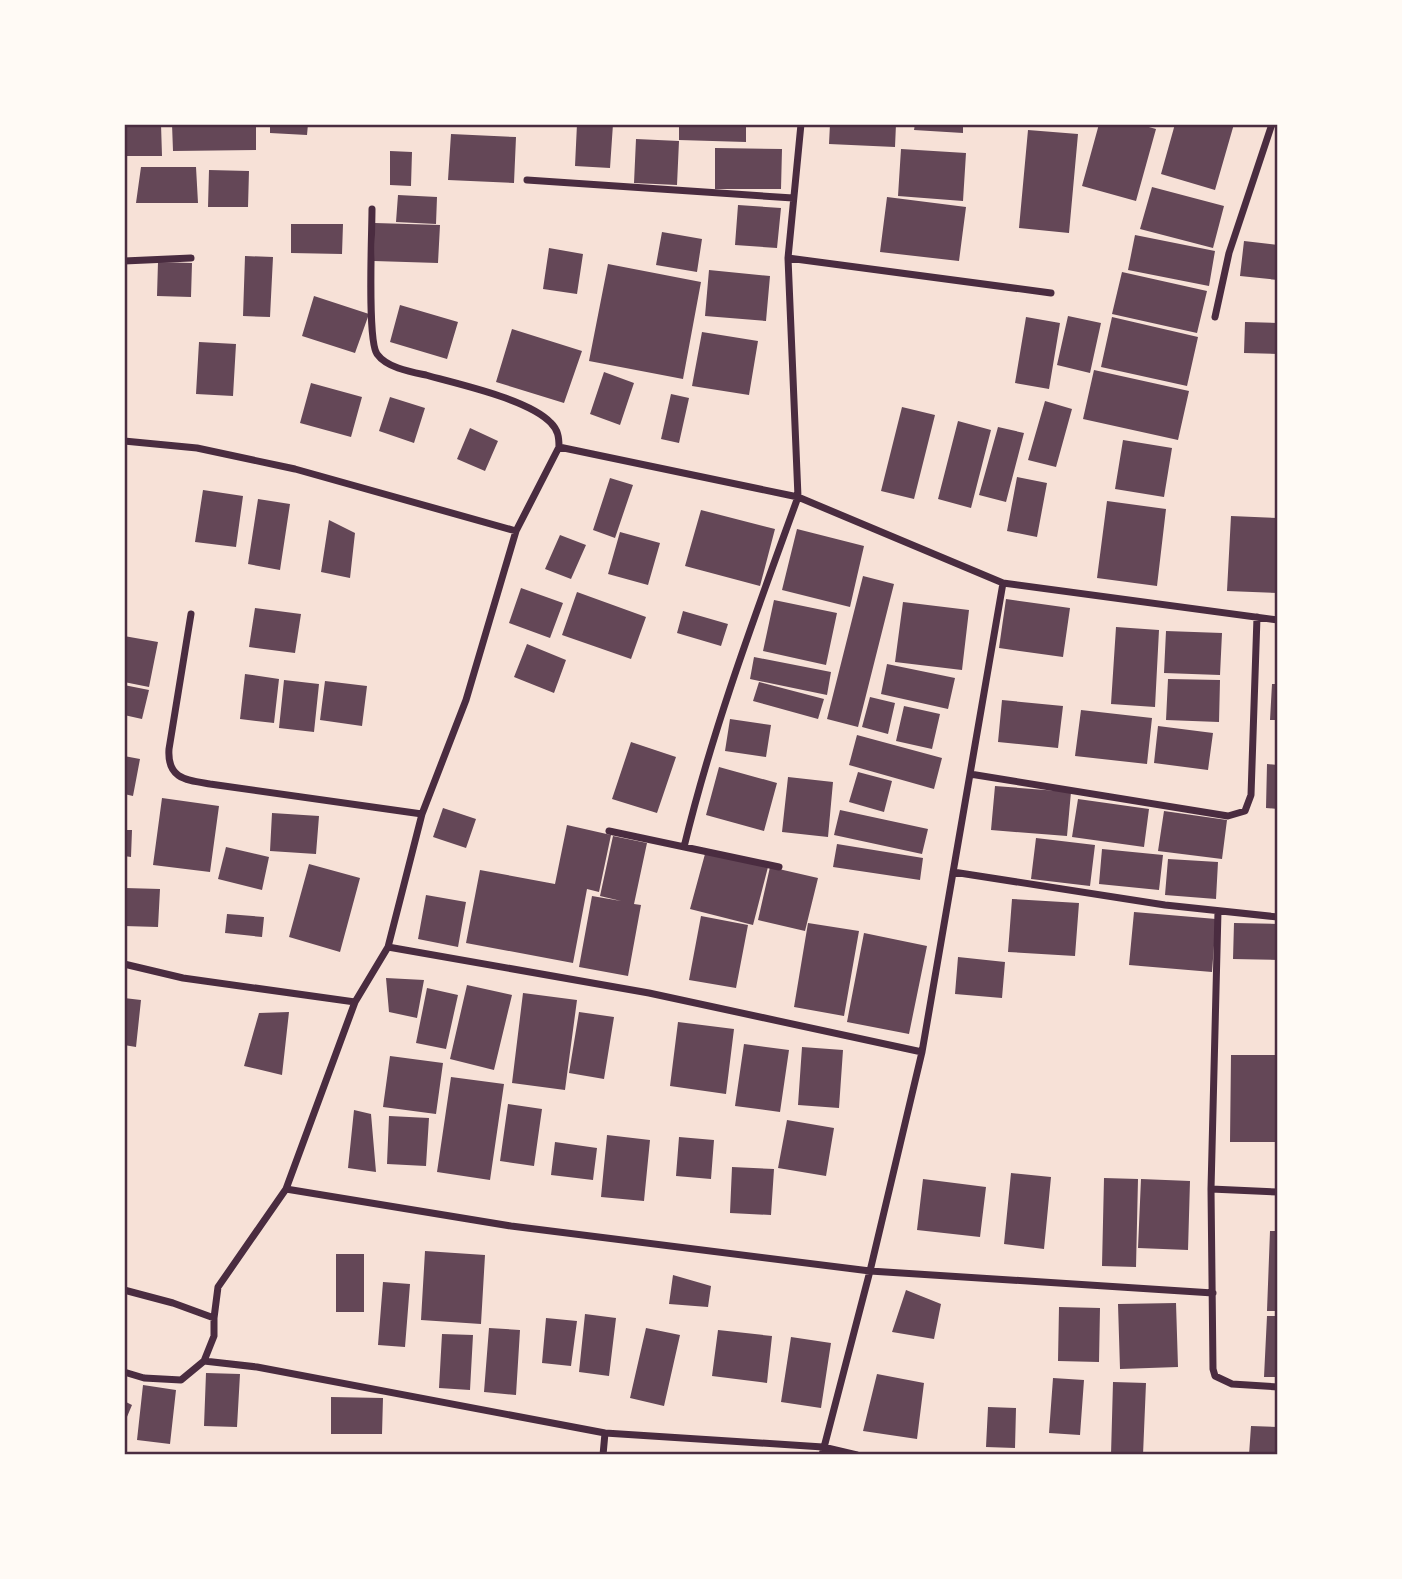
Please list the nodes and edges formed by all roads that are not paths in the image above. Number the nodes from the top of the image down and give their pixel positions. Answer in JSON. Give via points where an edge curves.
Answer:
{"nodes":[{"id":1,"x":801,"y":124,"type":"edge"},
{"id":2,"x":1272,"y":124,"type":"edge"},
{"id":3,"x":527,"y":180,"type":"dead end"},
{"id":4,"x":793,"y":198,"type":"junction"},
{"id":5,"x":372,"y":209,"type":"dead end"},
{"id":6,"x":191,"y":258,"type":"dead end"},
{"id":7,"x":788,"y":258,"type":"junction"},
{"id":8,"x":124,"y":261,"type":"edge"},
{"id":9,"x":1051,"y":293,"type":"dead end"},
{"id":10,"x":1215,"y":317,"type":"dead end"},
{"id":11,"x":124,"y":441,"type":"edge"},
{"id":12,"x":559,"y":447,"type":"junction"},
{"id":13,"x":798,"y":497,"type":"junction"},
{"id":14,"x":516,"y":531,"type":"junction"},
{"id":15,"x":1003,"y":583,"type":"junction"},
{"id":16,"x":191,"y":614,"type":"dead end"},
{"id":17,"x":1257,"y":617,"type":"junction"},
{"id":18,"x":1278,"y":620,"type":"edge"},
{"id":19,"x":970,"y":774,"type":"junction"},
{"id":20,"x":422,"y":814,"type":"junction"},
{"id":21,"x":609,"y":831,"type":"dead end"},
{"id":22,"x":684,"y":847,"type":"junction"},
{"id":23,"x":779,"y":867,"type":"dead end"},
{"id":24,"x":953,"y":872,"type":"junction"},
{"id":25,"x":1218,"y":911,"type":"junction"},
{"id":26,"x":1278,"y":917,"type":"edge"},
{"id":27,"x":388,"y":947,"type":"junction"},
{"id":28,"x":124,"y":964,"type":"edge"},
{"id":29,"x":355,"y":1002,"type":"junction"},
{"id":30,"x":922,"y":1052,"type":"junction"},
{"id":31,"x":286,"y":1189,"type":"junction"},
{"id":32,"x":1211,"y":1189,"type":"junction"},
{"id":33,"x":1278,"y":1192,"type":"edge"},
{"id":34,"x":870,"y":1271,"type":"junction"},
{"id":35,"x":124,"y":1290,"type":"edge"},
{"id":36,"x":1213,"y":1293,"type":"junction"},
{"id":37,"x":214,"y":1318,"type":"junction"},
{"id":38,"x":204,"y":1361,"type":"junction"},
{"id":39,"x":124,"y":1372,"type":"edge"},
{"id":40,"x":1278,"y":1387,"type":"edge"},
{"id":41,"x":605,"y":1433,"type":"junction"},
{"id":42,"x":822,"y":1451,"type":"edge"},
{"id":43,"x":603,"y":1455,"type":"edge"},
{"id":44,"x":857,"y":1455,"type":"edge"}],
"edges":[{"from":1,"to":4,"type":"street"},
{"from":2,"to":10,"type":"street","via":[[1229,253]]},
{"from":3,"to":4,"type":"street"},
{"from":4,"to":7,"type":"street"},
{"from":5,"to":12,"type":"street","via":[[371,291],[377,354],[404,370],[469,387],[542,415],[559,435]]},
{"from":6,"to":8,"type":"street"},
{"from":7,"to":9,"type":"street"},
{"from":7,"to":13,"type":"street"},
{"from":11,"to":14,"type":"street","via":[[197,448],[295,470]]},
{"from":12,"to":13,"type":"street"},
{"from":12,"to":14,"type":"street"},
{"from":13,"to":15,"type":"street"},
{"from":13,"to":22,"type":"street","via":[[740,653]]},
{"from":14,"to":20,"type":"street","via":[[466,700]]},
{"from":15,"to":17,"type":"street"},
{"from":15,"to":19,"type":"street"},
{"from":16,"to":20,"type":"street","via":[[169,749],[170,767],[178,776]]},
{"from":17,"to":18,"type":"street"},
{"from":17,"to":19,"type":"street","via":[[1251,795],[1244,811],[1228,816]]},
{"from":19,"to":24,"type":"street"},
{"from":20,"to":27,"type":"street"},
{"from":21,"to":22,"type":"street"},
{"from":22,"to":23,"type":"street"},
{"from":24,"to":25,"type":"street"},
{"from":24,"to":30,"type":"street"},
{"from":25,"to":26,"type":"street"},
{"from":25,"to":32,"type":"street"},
{"from":27,"to":29,"type":"street"},
{"from":27,"to":30,"type":"street","via":[[649,992]]},
{"from":28,"to":29,"type":"street","via":[[183,978]]},
{"from":29,"to":31,"type":"street"},
{"from":30,"to":34,"type":"street"},
{"from":31,"to":34,"type":"street","via":[[511,1226]]},
{"from":31,"to":37,"type":"street","via":[[218,1287]]},
{"from":32,"to":33,"type":"street"},
{"from":32,"to":36,"type":"street"},
{"from":34,"to":36,"type":"street"},
{"from":34,"to":42,"type":"street"},
{"from":35,"to":37,"type":"street"},
{"from":36,"to":40,"type":"street","via":[[1215,1376],[1232,1384]]},
{"from":37,"to":38,"type":"street","via":[[214,1336]]},
{"from":38,"to":39,"type":"street","via":[[181,1380]]},
{"from":38,"to":41,"type":"street"},
{"from":41,"to":42,"type":"street"},
{"from":41,"to":43,"type":"street"},
{"from":42,"to":44,"type":"street"}]}
